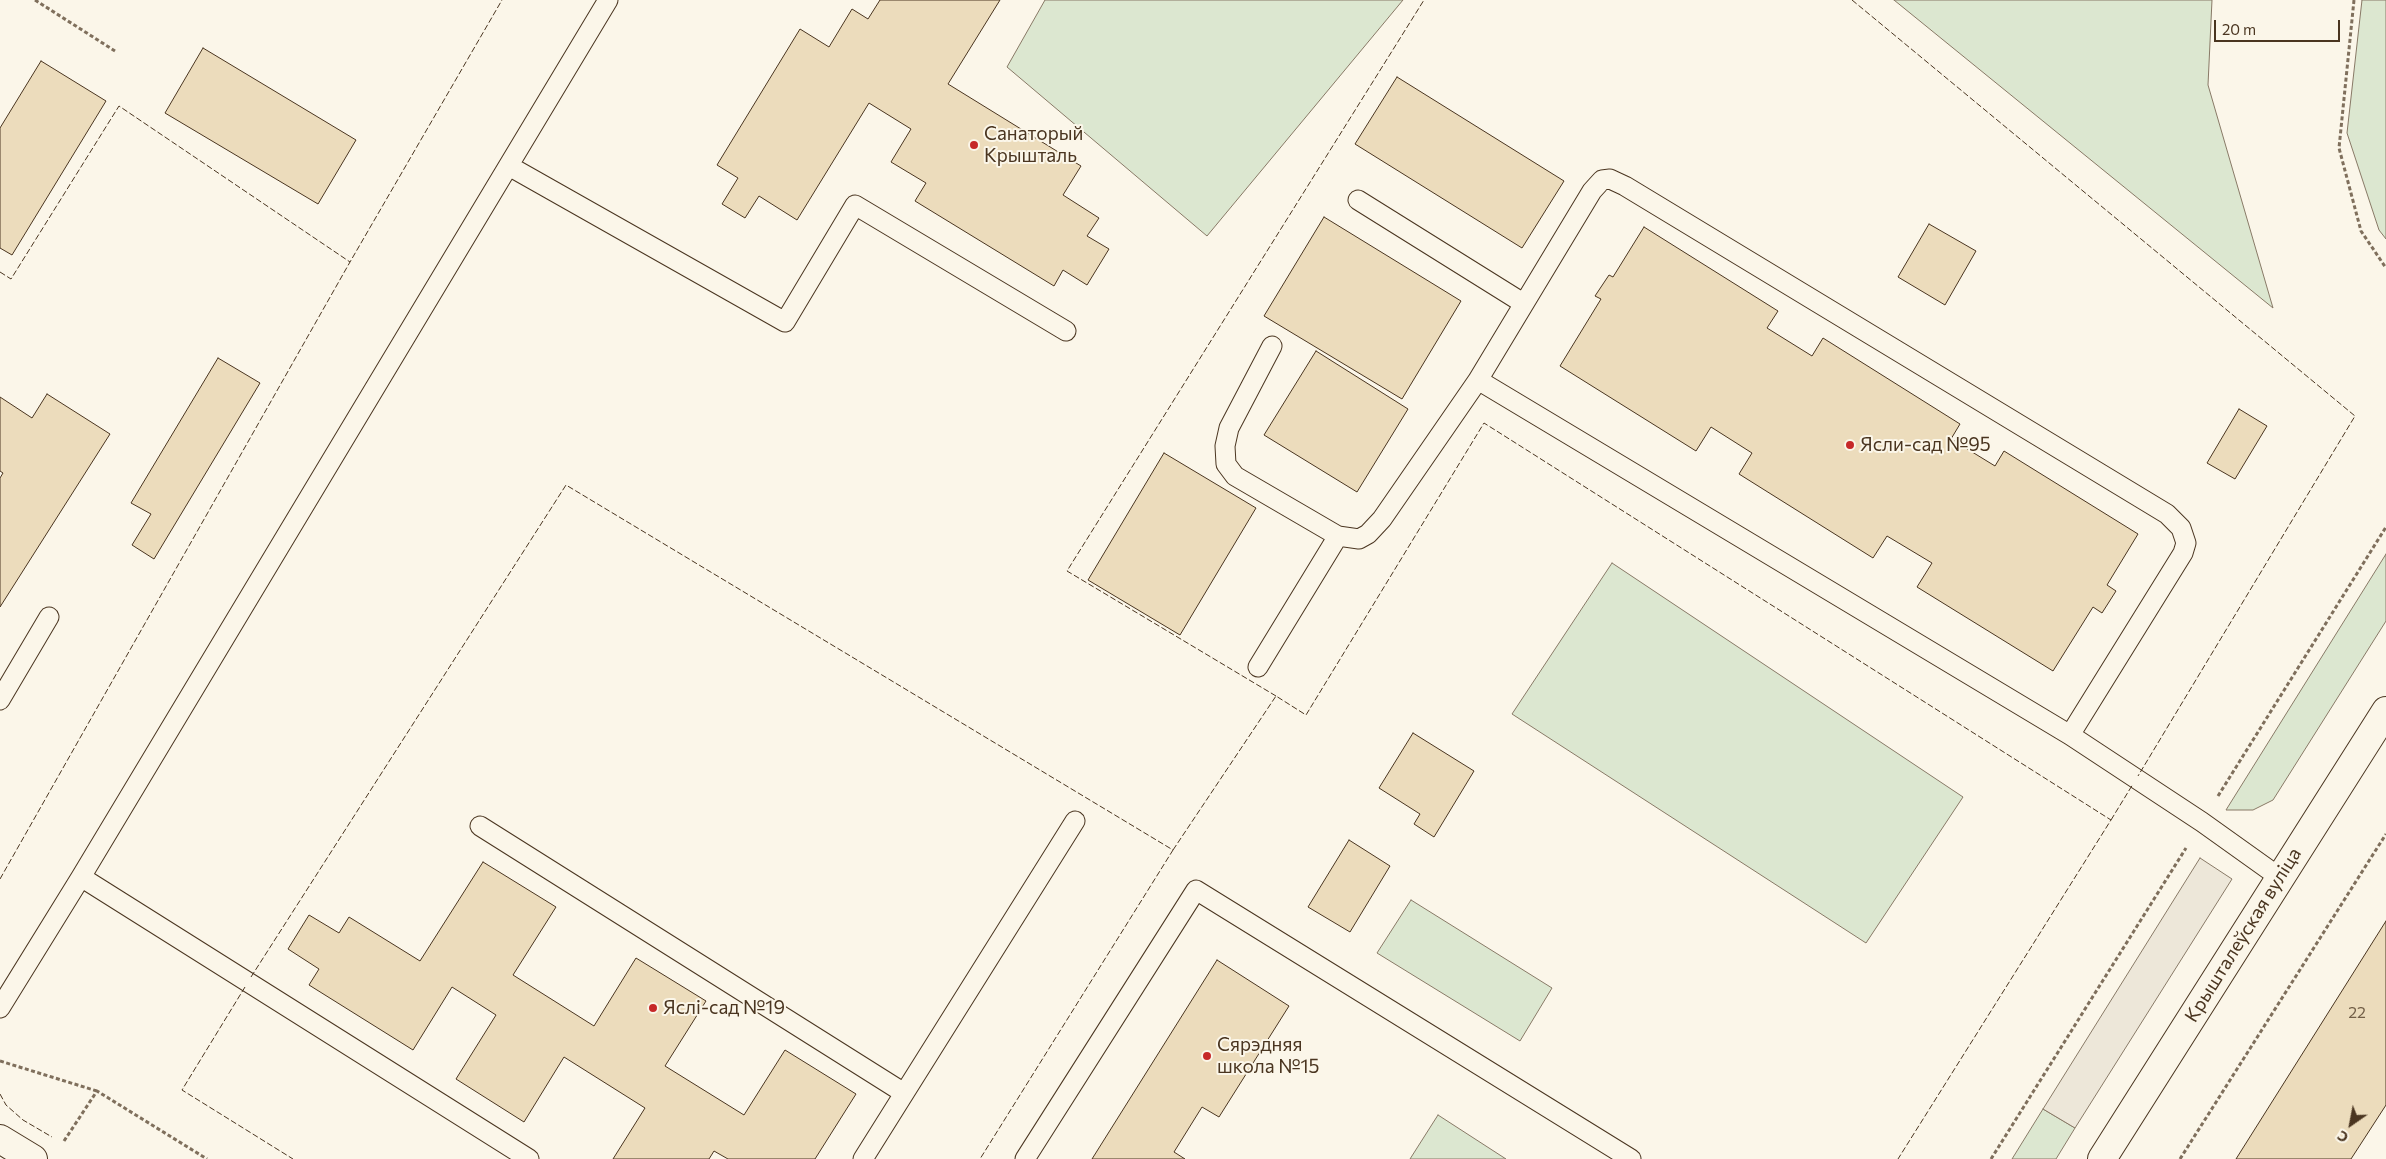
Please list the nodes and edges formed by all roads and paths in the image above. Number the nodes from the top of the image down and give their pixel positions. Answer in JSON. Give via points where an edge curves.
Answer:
{"nodes":[{"id":1,"x":35,"y":0,"type":"edge"},
{"id":2,"x":608,"y":0,"type":"edge"},
{"id":3,"x":2354,"y":0,"type":"edge"},
{"id":4,"x":115,"y":51,"type":"dead end"},
{"id":5,"x":509,"y":166,"type":"junction"},
{"id":6,"x":1358,"y":200,"type":"dead end"},
{"id":7,"x":2386,"y":268,"type":"edge"},
{"id":8,"x":1523,"y":303,"type":"junction"},
{"id":9,"x":1066,"y":331,"type":"dead end"},
{"id":10,"x":1272,"y":346,"type":"dead end"},
{"id":11,"x":1478,"y":380,"type":"junction"},
{"id":12,"x":1338,"y":536,"type":"junction"},
{"id":13,"x":49,"y":617,"type":"dead end"},
{"id":14,"x":1258,"y":667,"type":"dead end"},
{"id":15,"x":0,"y":700,"type":"edge"},
{"id":16,"x":2386,"y":711,"type":"edge"},
{"id":17,"x":2070,"y":735,"type":"junction"},
{"id":18,"x":1075,"y":821,"type":"dead end"},
{"id":19,"x":480,"y":826,"type":"dead end"},
{"id":20,"x":2386,"y":834,"type":"edge"},
{"id":21,"x":81,"y":878,"type":"junction"},
{"id":22,"x":2279,"y":878,"type":"junction"},
{"id":23,"x":0,"y":1008,"type":"edge"},
{"id":24,"x":0,"y":1061,"type":"edge"},
{"id":25,"x":96,"y":1091,"type":"junction"},
{"id":26,"x":904,"y":1093,"type":"junction"},
{"id":27,"x":0,"y":1139,"type":"edge"},
{"id":28,"x":62,"y":1144,"type":"dead end"},
{"id":29,"x":33,"y":1159,"type":"edge"},
{"id":30,"x":207,"y":1159,"type":"edge"},
{"id":31,"x":529,"y":1159,"type":"edge"},
{"id":32,"x":863,"y":1159,"type":"edge"},
{"id":33,"x":1025,"y":1159,"type":"edge"},
{"id":34,"x":1632,"y":1159,"type":"edge"},
{"id":35,"x":2102,"y":1159,"type":"edge"},
{"id":36,"x":2180,"y":1159,"type":"edge"}],
"edges":[{"from":1,"to":4,"type":"path"},
{"from":2,"to":5,"type":"lane"},
{"from":3,"to":7,"type":"path","via":[[2339,148],[2361,231]]},
{"from":5,"to":9,"type":"lane","via":[[785,322],[855,205]]},
{"from":5,"to":21,"type":"lane"},
{"from":6,"to":8,"type":"lane"},
{"from":8,"to":11,"type":"lane"},
{"from":8,"to":17,"type":"lane","via":[[1592,191],[1602,180],[1610,179],[2167,514],[2181,528],[2186,543],[2182,553]]},
{"from":10,"to":12,"type":"lane","via":[[1228,428],[1226,464],[1235,476]]},
{"from":11,"to":12,"type":"lane","via":[[1382,519],[1359,539]]},
{"from":11,"to":17,"type":"lane"},
{"from":12,"to":14,"type":"lane"},
{"from":13,"to":15,"type":"lane"},
{"from":16,"to":22,"type":"street","name":"Крышталеўская вуліца"},
{"from":17,"to":22,"type":"lane","via":[[2202,822]]},
{"from":18,"to":26,"type":"lane"},
{"from":19,"to":26,"type":"lane"},
{"from":20,"to":36,"type":"path"},
{"from":21,"to":23,"type":"lane"},
{"from":21,"to":31,"type":"lane"},
{"from":22,"to":35,"type":"street","name":"Крышталеўская вуліца"},
{"from":24,"to":25,"type":"path"},
{"from":25,"to":28,"type":"path"},
{"from":25,"to":30,"type":"path"},
{"from":26,"to":32,"type":"lane"},
{"from":27,"to":29,"type":"street"},
{"from":33,"to":34,"type":"lane","via":[[1196,890]]}]}
